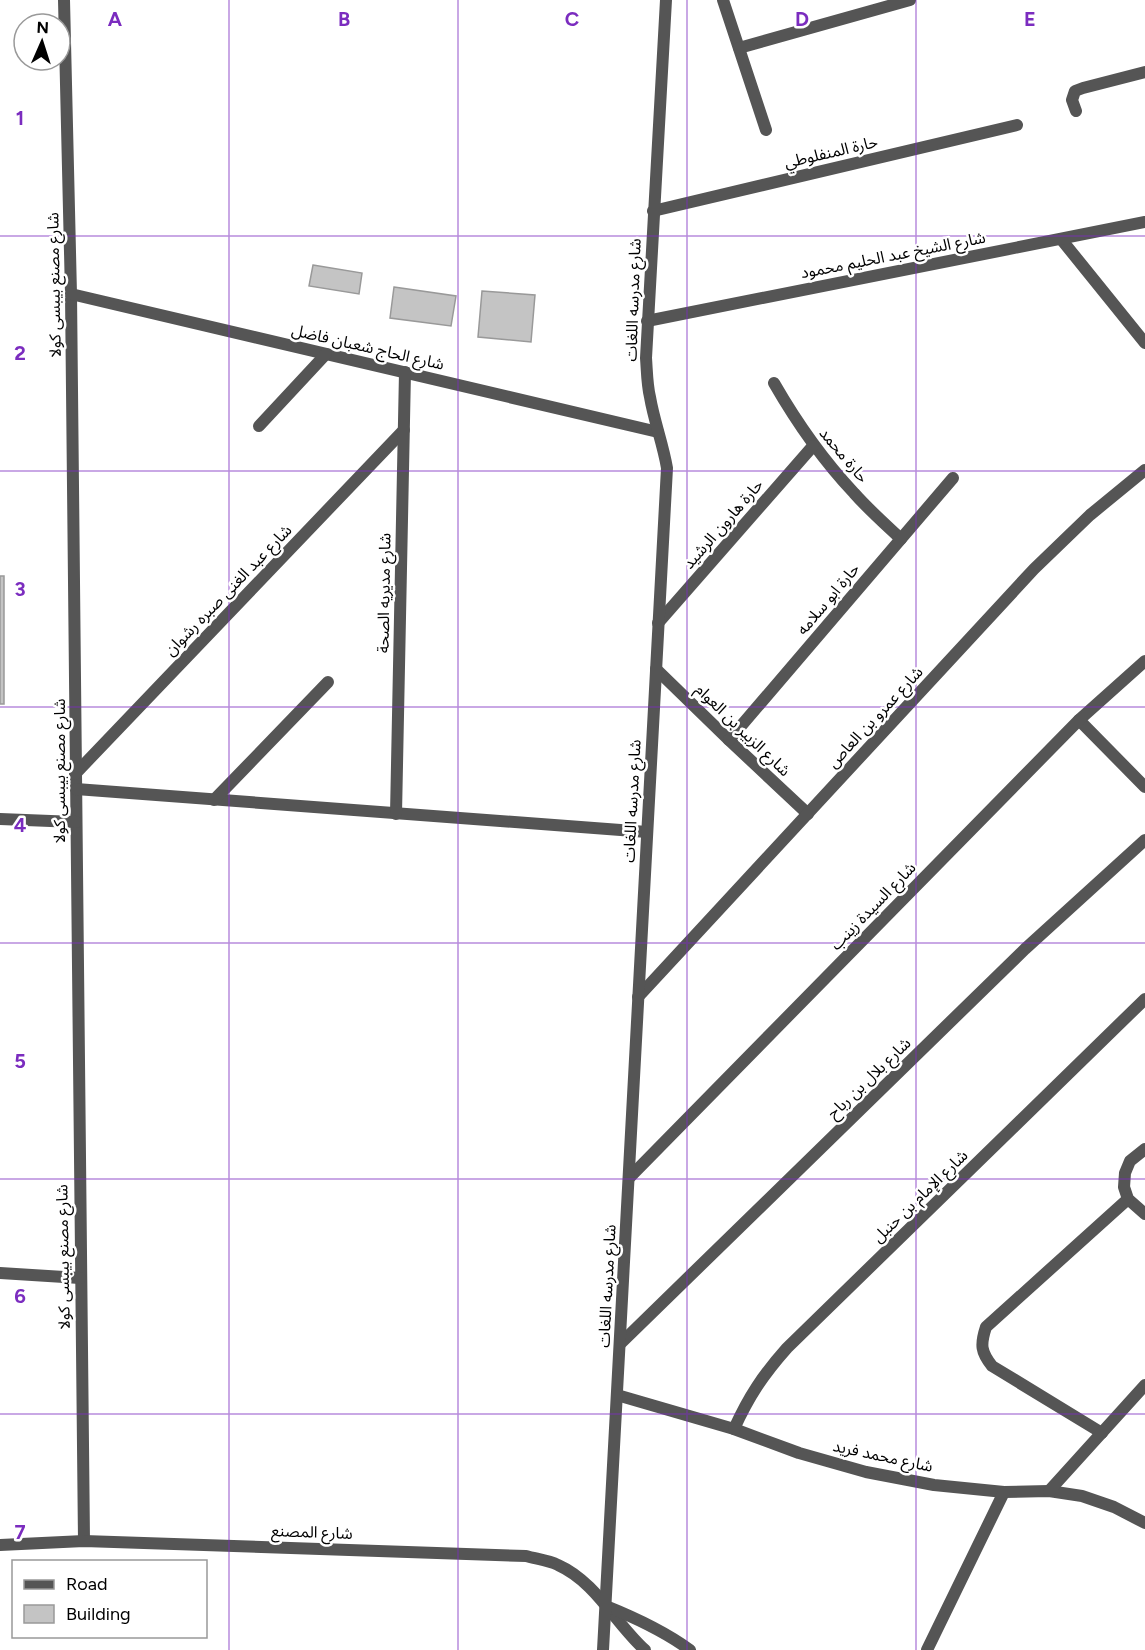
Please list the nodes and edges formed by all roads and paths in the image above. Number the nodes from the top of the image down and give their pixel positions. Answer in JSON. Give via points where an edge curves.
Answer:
{"nodes":[{"id":1,"x":64,"y":0,"type":"edge"},
{"id":2,"x":666,"y":0,"type":"edge"},
{"id":3,"x":723,"y":0,"type":"edge"},
{"id":4,"x":910,"y":0,"type":"edge"},
{"id":5,"x":739,"y":48,"type":"junction"},
{"id":6,"x":1145,"y":72,"type":"edge"},
{"id":7,"x":1076,"y":111,"type":"dead end"},
{"id":8,"x":1017,"y":125,"type":"dead end"},
{"id":9,"x":766,"y":130,"type":"dead end"},
{"id":10,"x":653,"y":211,"type":"junction"},
{"id":11,"x":1145,"y":222,"type":"edge"},
{"id":12,"x":1061,"y":238,"type":"junction"},
{"id":13,"x":71,"y":294,"type":"junction"},
{"id":14,"x":647,"y":321,"type":"junction"},
{"id":15,"x":1145,"y":343,"type":"edge"},
{"id":16,"x":326,"y":354,"type":"junction"},
{"id":17,"x":405,"y":372,"type":"junction"},
{"id":18,"x":774,"y":383,"type":"dead end"},
{"id":19,"x":259,"y":426,"type":"dead end"},
{"id":20,"x":404,"y":430,"type":"junction"},
{"id":21,"x":658,"y":432,"type":"junction"},
{"id":22,"x":813,"y":446,"type":"junction"},
{"id":23,"x":1145,"y":470,"type":"edge"},
{"id":24,"x":953,"y":478,"type":"dead end"},
{"id":25,"x":901,"y":538,"type":"junction"},
{"id":26,"x":658,"y":623,"type":"junction"},
{"id":27,"x":1145,"y":661,"type":"edge"},
{"id":28,"x":656,"y":669,"type":"junction"},
{"id":29,"x":328,"y":682,"type":"dead end"},
{"id":30,"x":1079,"y":720,"type":"junction"},
{"id":31,"x":729,"y":740,"type":"junction"},
{"id":32,"x":75,"y":774,"type":"junction"},
{"id":33,"x":1145,"y":787,"type":"edge"},
{"id":34,"x":76,"y":789,"type":"junction"},
{"id":35,"x":214,"y":800,"type":"junction"},
{"id":36,"x":396,"y":814,"type":"junction"},
{"id":37,"x":808,"y":814,"type":"junction"},
{"id":38,"x":0,"y":819,"type":"edge"},
{"id":39,"x":76,"y":822,"type":"junction"},
{"id":40,"x":647,"y":832,"type":"junction"},
{"id":41,"x":1145,"y":840,"type":"edge"},
{"id":42,"x":638,"y":997,"type":"junction"},
{"id":43,"x":1145,"y":999,"type":"edge"},
{"id":44,"x":1145,"y":1149,"type":"edge"},
{"id":45,"x":629,"y":1178,"type":"junction"},
{"id":46,"x":1128,"y":1199,"type":"junction"},
{"id":47,"x":1145,"y":1214,"type":"edge"},
{"id":48,"x":0,"y":1273,"type":"edge"},
{"id":49,"x":80,"y":1278,"type":"junction"},
{"id":50,"x":620,"y":1344,"type":"junction"},
{"id":51,"x":1145,"y":1385,"type":"edge"},
{"id":52,"x":618,"y":1395,"type":"junction"},
{"id":53,"x":734,"y":1429,"type":"junction"},
{"id":54,"x":1102,"y":1433,"type":"junction"},
{"id":55,"x":1049,"y":1491,"type":"junction"},
{"id":56,"x":1004,"y":1492,"type":"junction"},
{"id":57,"x":1145,"y":1523,"type":"edge"},
{"id":58,"x":84,"y":1541,"type":"junction"},
{"id":59,"x":0,"y":1545,"type":"edge"},
{"id":60,"x":605,"y":1605,"type":"junction"},
{"id":61,"x":603,"y":1650,"type":"edge"},
{"id":62,"x":645,"y":1650,"type":"edge"},
{"id":63,"x":690,"y":1650,"type":"edge"},
{"id":64,"x":927,"y":1650,"type":"edge"}],
"edges":[{"from":1,"to":13,"type":"street","name":"شارع مصنع بيبسى كولا"},
{"from":2,"to":10,"type":"street","name":"شارع مدرسه اللغات"},
{"from":3,"to":5,"type":"street"},
{"from":4,"to":5,"type":"street"},
{"from":5,"to":9,"type":"street"},
{"from":6,"to":7,"type":"street","via":[[1075,91],[1072,100]]},
{"from":8,"to":10,"type":"street","name":"حارة المنفلوطي"},
{"from":10,"to":14,"type":"street","name":"شارع مدرسه اللغات"},
{"from":11,"to":12,"type":"street","name":"شارع الشيخ عبد الحليم محمود"},
{"from":12,"to":14,"type":"street","name":"شارع الشيخ عبد الحليم محمود"},
{"from":12,"to":15,"type":"street"},
{"from":13,"to":16,"type":"street","name":"شارع الحاج شعبان فاضل"},
{"from":13,"to":32,"type":"street","name":"شارع مصنع بيبسى كولا"},
{"from":14,"to":21,"type":"street","name":"شارع مدرسه اللغات","via":[[646,368]]},
{"from":16,"to":17,"type":"street","name":"شارع الحاج شعبان فاضل"},
{"from":16,"to":19,"type":"street"},
{"from":17,"to":20,"type":"street","name":"شارع مديريه الصحة"},
{"from":17,"to":21,"type":"street","name":"شارع الحاج شعبان فاضل"},
{"from":18,"to":22,"type":"street","name":"حارة محمد"},
{"from":20,"to":32,"type":"street","name":"شارع عبد الغنى صبره رشوان"},
{"from":20,"to":36,"type":"street","name":"شارع مديريه الصحة"},
{"from":21,"to":26,"type":"street","name":"شارع مدرسه اللغات","via":[[667,468]]},
{"from":22,"to":25,"type":"street","name":"حارة محمد","via":[[854,494]]},
{"from":22,"to":26,"type":"street","name":"حارة هارون الرشيد"},
{"from":23,"to":37,"type":"street","name":"شارع عمرو بن العاص","via":[[1090,515],[1034,569]]},
{"from":24,"to":25,"type":"street","name":"حارة ابو سلامه"},
{"from":25,"to":31,"type":"street","name":"حارة ابو سلامه"},
{"from":26,"to":28,"type":"street","name":"شارع مدرسه اللغات"},
{"from":27,"to":30,"type":"street","name":"شارع السيدة زينب"},
{"from":28,"to":31,"type":"street","name":"شارع الزبير بن العوام"},
{"from":28,"to":40,"type":"street","name":"شارع مدرسه اللغات"},
{"from":29,"to":35,"type":"street"},
{"from":30,"to":33,"type":"street"},
{"from":30,"to":45,"type":"street","name":"شارع السيدة زينب"},
{"from":31,"to":37,"type":"street","name":"شارع الزبير بن العوام"},
{"from":32,"to":34,"type":"street","name":"شارع مصنع بيبسى كولا"},
{"from":34,"to":35,"type":"street"},
{"from":34,"to":39,"type":"street","name":"شارع مصنع بيبسى كولا"},
{"from":35,"to":36,"type":"street"},
{"from":36,"to":40,"type":"street"},
{"from":37,"to":42,"type":"street","name":"شارع عمرو بن العاص"},
{"from":38,"to":39,"type":"street"},
{"from":39,"to":49,"type":"street","name":"شارع مصنع بيبسى كولا"},
{"from":40,"to":42,"type":"street","name":"شارع مدرسه اللغات"},
{"from":41,"to":50,"type":"street","name":"شارع بلال بن رباح","via":[[1025,949]]},
{"from":42,"to":45,"type":"street","name":"شارع مدرسه اللغات"},
{"from":43,"to":53,"type":"street","name":"شارع الإمام بن حنبل","via":[[788,1348],[756,1385]]},
{"from":44,"to":46,"type":"street","via":[[1130,1161],[1125,1173]]},
{"from":45,"to":50,"type":"street","name":"شارع مدرسه اللغات"},
{"from":46,"to":47,"type":"street"},
{"from":46,"to":54,"type":"street","via":[[986,1327],[982,1341],[984,1355],[992,1366]]},
{"from":48,"to":49,"type":"street"},
{"from":49,"to":58,"type":"street","name":"شارع مصنع بيبسى كولا"},
{"from":50,"to":52,"type":"street","name":"شارع مدرسه اللغات"},
{"from":51,"to":54,"type":"street"},
{"from":52,"to":53,"type":"street","name":"شارع محمد فريد"},
{"from":52,"to":60,"type":"street","name":"شارع مدرسه اللغات"},
{"from":53,"to":56,"type":"street","name":"شارع محمد فريد","via":[[866,1472],[934,1485]]},
{"from":54,"to":55,"type":"street"},
{"from":55,"to":56,"type":"street","name":"شارع محمد فريد"},
{"from":55,"to":57,"type":"street","name":"شارع محمد فريد","via":[[1082,1496]]},
{"from":56,"to":64,"type":"street"},
{"from":58,"to":59,"type":"street","name":"شارع المصنع"},
{"from":58,"to":60,"type":"street","name":"شارع المصنع","via":[[526,1556],[557,1564],[584,1581]]},
{"from":60,"to":61,"type":"street","name":"شارع مدرسه اللغات"},
{"from":60,"to":62,"type":"street","name":"شارع المصنع"},
{"from":60,"to":63,"type":"street","via":[[642,1621]]}]}
